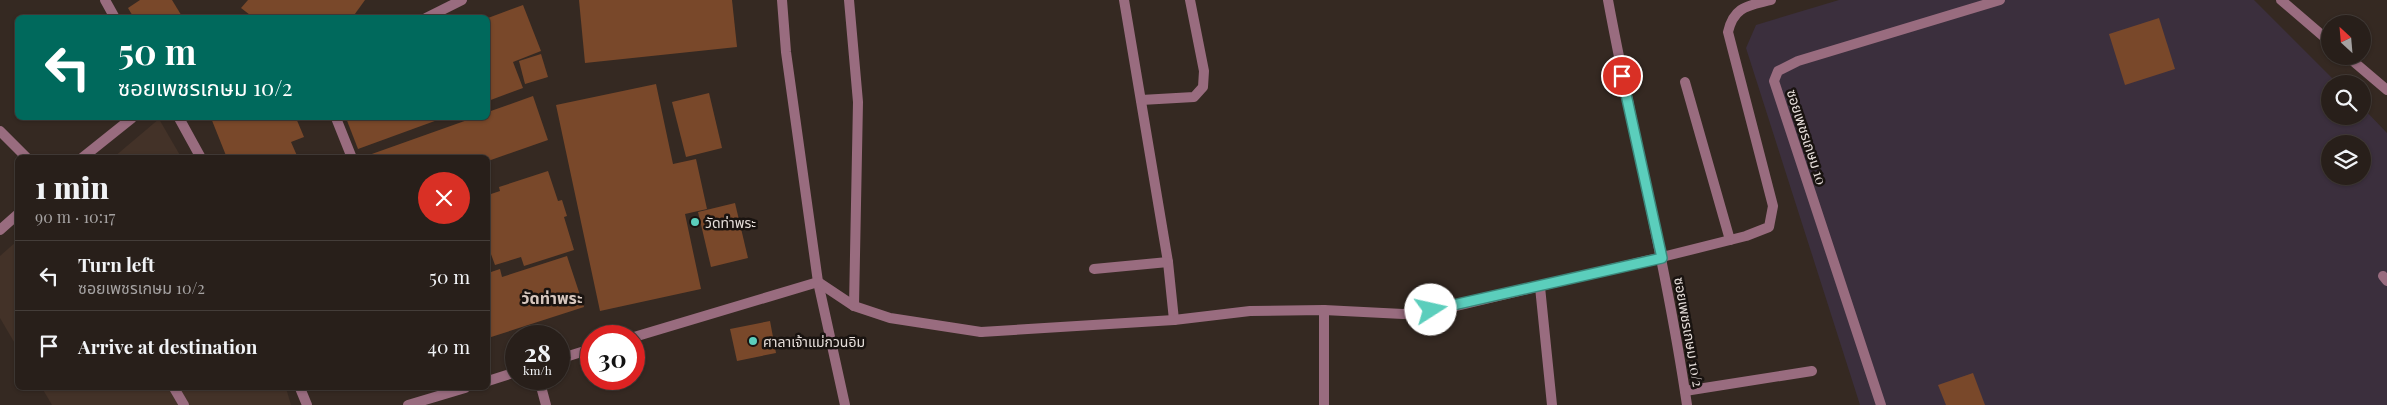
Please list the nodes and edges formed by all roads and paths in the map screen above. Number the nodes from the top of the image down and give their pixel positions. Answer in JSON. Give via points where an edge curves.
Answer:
{"nodes":[{"id":1,"x":105,"y":0,"type":"edge"},
{"id":2,"x":462,"y":0,"type":"edge"},
{"id":3,"x":782,"y":0,"type":"edge"},
{"id":4,"x":849,"y":0,"type":"edge"},
{"id":5,"x":1124,"y":0,"type":"edge"},
{"id":6,"x":1190,"y":0,"type":"edge"},
{"id":7,"x":1608,"y":0,"type":"edge"},
{"id":8,"x":1771,"y":0,"type":"edge"},
{"id":9,"x":2000,"y":0,"type":"edge"},
{"id":10,"x":2281,"y":0,"type":"edge"},
{"id":11,"x":113,"y":15,"type":"edge"},
{"id":12,"x":432,"y":15,"type":"edge"},
{"id":13,"x":2321,"y":34,"type":"edge"},
{"id":14,"x":2358,"y":65,"type":"edge"},
{"id":15,"x":1685,"y":82,"type":"dead end"},
{"id":16,"x":2387,"y":90,"type":"edge"},
{"id":17,"x":1142,"y":100,"type":"junction"},
{"id":18,"x":130,"y":120,"type":"edge"},
{"id":19,"x":180,"y":120,"type":"edge"},
{"id":20,"x":337,"y":120,"type":"edge"},
{"id":21,"x":0,"y":131,"type":"edge"},
{"id":22,"x":24,"y":155,"type":"edge"},
{"id":23,"x":86,"y":155,"type":"edge"},
{"id":24,"x":198,"y":155,"type":"edge"},
{"id":25,"x":351,"y":155,"type":"edge"},
{"id":26,"x":15,"y":217,"type":"edge"},
{"id":27,"x":0,"y":230,"type":"edge"},
{"id":28,"x":1730,"y":240,"type":"junction"},
{"id":29,"x":1662,"y":258,"type":"junction"},
{"id":30,"x":1168,"y":262,"type":"junction"},
{"id":31,"x":1094,"y":269,"type":"dead end"},
{"id":32,"x":818,"y":282,"type":"junction"},
{"id":33,"x":1540,"y":286,"type":"junction"},
{"id":34,"x":854,"y":306,"type":"junction"},
{"id":35,"x":1324,"y":310,"type":"junction"},
{"id":36,"x":1174,"y":320,"type":"junction"},
{"id":37,"x":645,"y":334,"type":"edge"},
{"id":38,"x":1812,"y":371,"type":"dead end"},
{"id":39,"x":505,"y":376,"type":"edge"},
{"id":40,"x":490,"y":380,"type":"edge"},
{"id":41,"x":175,"y":390,"type":"edge"},
{"id":42,"x":301,"y":390,"type":"edge"},
{"id":43,"x":458,"y":390,"type":"edge"},
{"id":44,"x":542,"y":390,"type":"edge"},
{"id":45,"x":1685,"y":390,"type":"junction"},
{"id":46,"x":184,"y":405,"type":"edge"},
{"id":47,"x":307,"y":405,"type":"edge"},
{"id":48,"x":408,"y":405,"type":"edge"},
{"id":49,"x":546,"y":405,"type":"edge"},
{"id":50,"x":846,"y":405,"type":"edge"},
{"id":51,"x":1324,"y":405,"type":"edge"},
{"id":52,"x":1552,"y":405,"type":"edge"},
{"id":53,"x":1687,"y":405,"type":"edge"},
{"id":54,"x":1881,"y":405,"type":"edge"}],
"edges":[{"from":1,"to":11,"type":"street"},
{"from":2,"to":12,"type":"street"},
{"from":3,"to":32,"type":"street","via":[[786,52]]},
{"from":4,"to":34,"type":"street","via":[[858,102]]},
{"from":5,"to":17,"type":"street"},
{"from":6,"to":17,"type":"street","via":[[1204,71],[1203,87],[1194,97]]},
{"from":7,"to":29,"type":"street","name":"ซอยเพชรเกษม 10/2","via":[[1629,114]]},
{"from":8,"to":28,"type":"street","via":[[1741,8],[1731,19],[1728,32],[1774,206],[1769,227]]},
{"from":9,"to":54,"type":"street","name":"ซอยเพชรเกษม 10","via":[[1798,61],[1778,71],[1774,81]]},
{"from":10,"to":13,"type":"street"},
{"from":14,"to":16,"type":"street"},
{"from":15,"to":28,"type":"street"},
{"from":17,"to":30,"type":"street"},
{"from":18,"to":23,"type":"street"},
{"from":19,"to":24,"type":"street"},
{"from":20,"to":25,"type":"street"},
{"from":21,"to":22,"type":"street"},
{"from":26,"to":27,"type":"street"},
{"from":28,"to":29,"type":"street"},
{"from":29,"to":33,"type":"street"},
{"from":29,"to":45,"type":"street","name":"ซอยเพชรเกษม 10/2"},
{"from":30,"to":31,"type":"street"},
{"from":30,"to":36,"type":"street"},
{"from":32,"to":34,"type":"street"},
{"from":32,"to":37,"type":"street"},
{"from":32,"to":50,"type":"street"},
{"from":33,"to":35,"type":"street","via":[[1444,309],[1403,314]]},
{"from":33,"to":52,"type":"street"},
{"from":34,"to":36,"type":"street","via":[[890,318],[981,332]]},
{"from":35,"to":36,"type":"street","via":[[1250,312]]},
{"from":35,"to":51,"type":"street"},
{"from":38,"to":45,"type":"street"},
{"from":39,"to":40,"type":"street"},
{"from":41,"to":46,"type":"street"},
{"from":42,"to":47,"type":"street"},
{"from":43,"to":48,"type":"street"},
{"from":44,"to":49,"type":"street"},
{"from":45,"to":53,"type":"street","name":"ซอยเพชรเกษม 10/2"}]}
